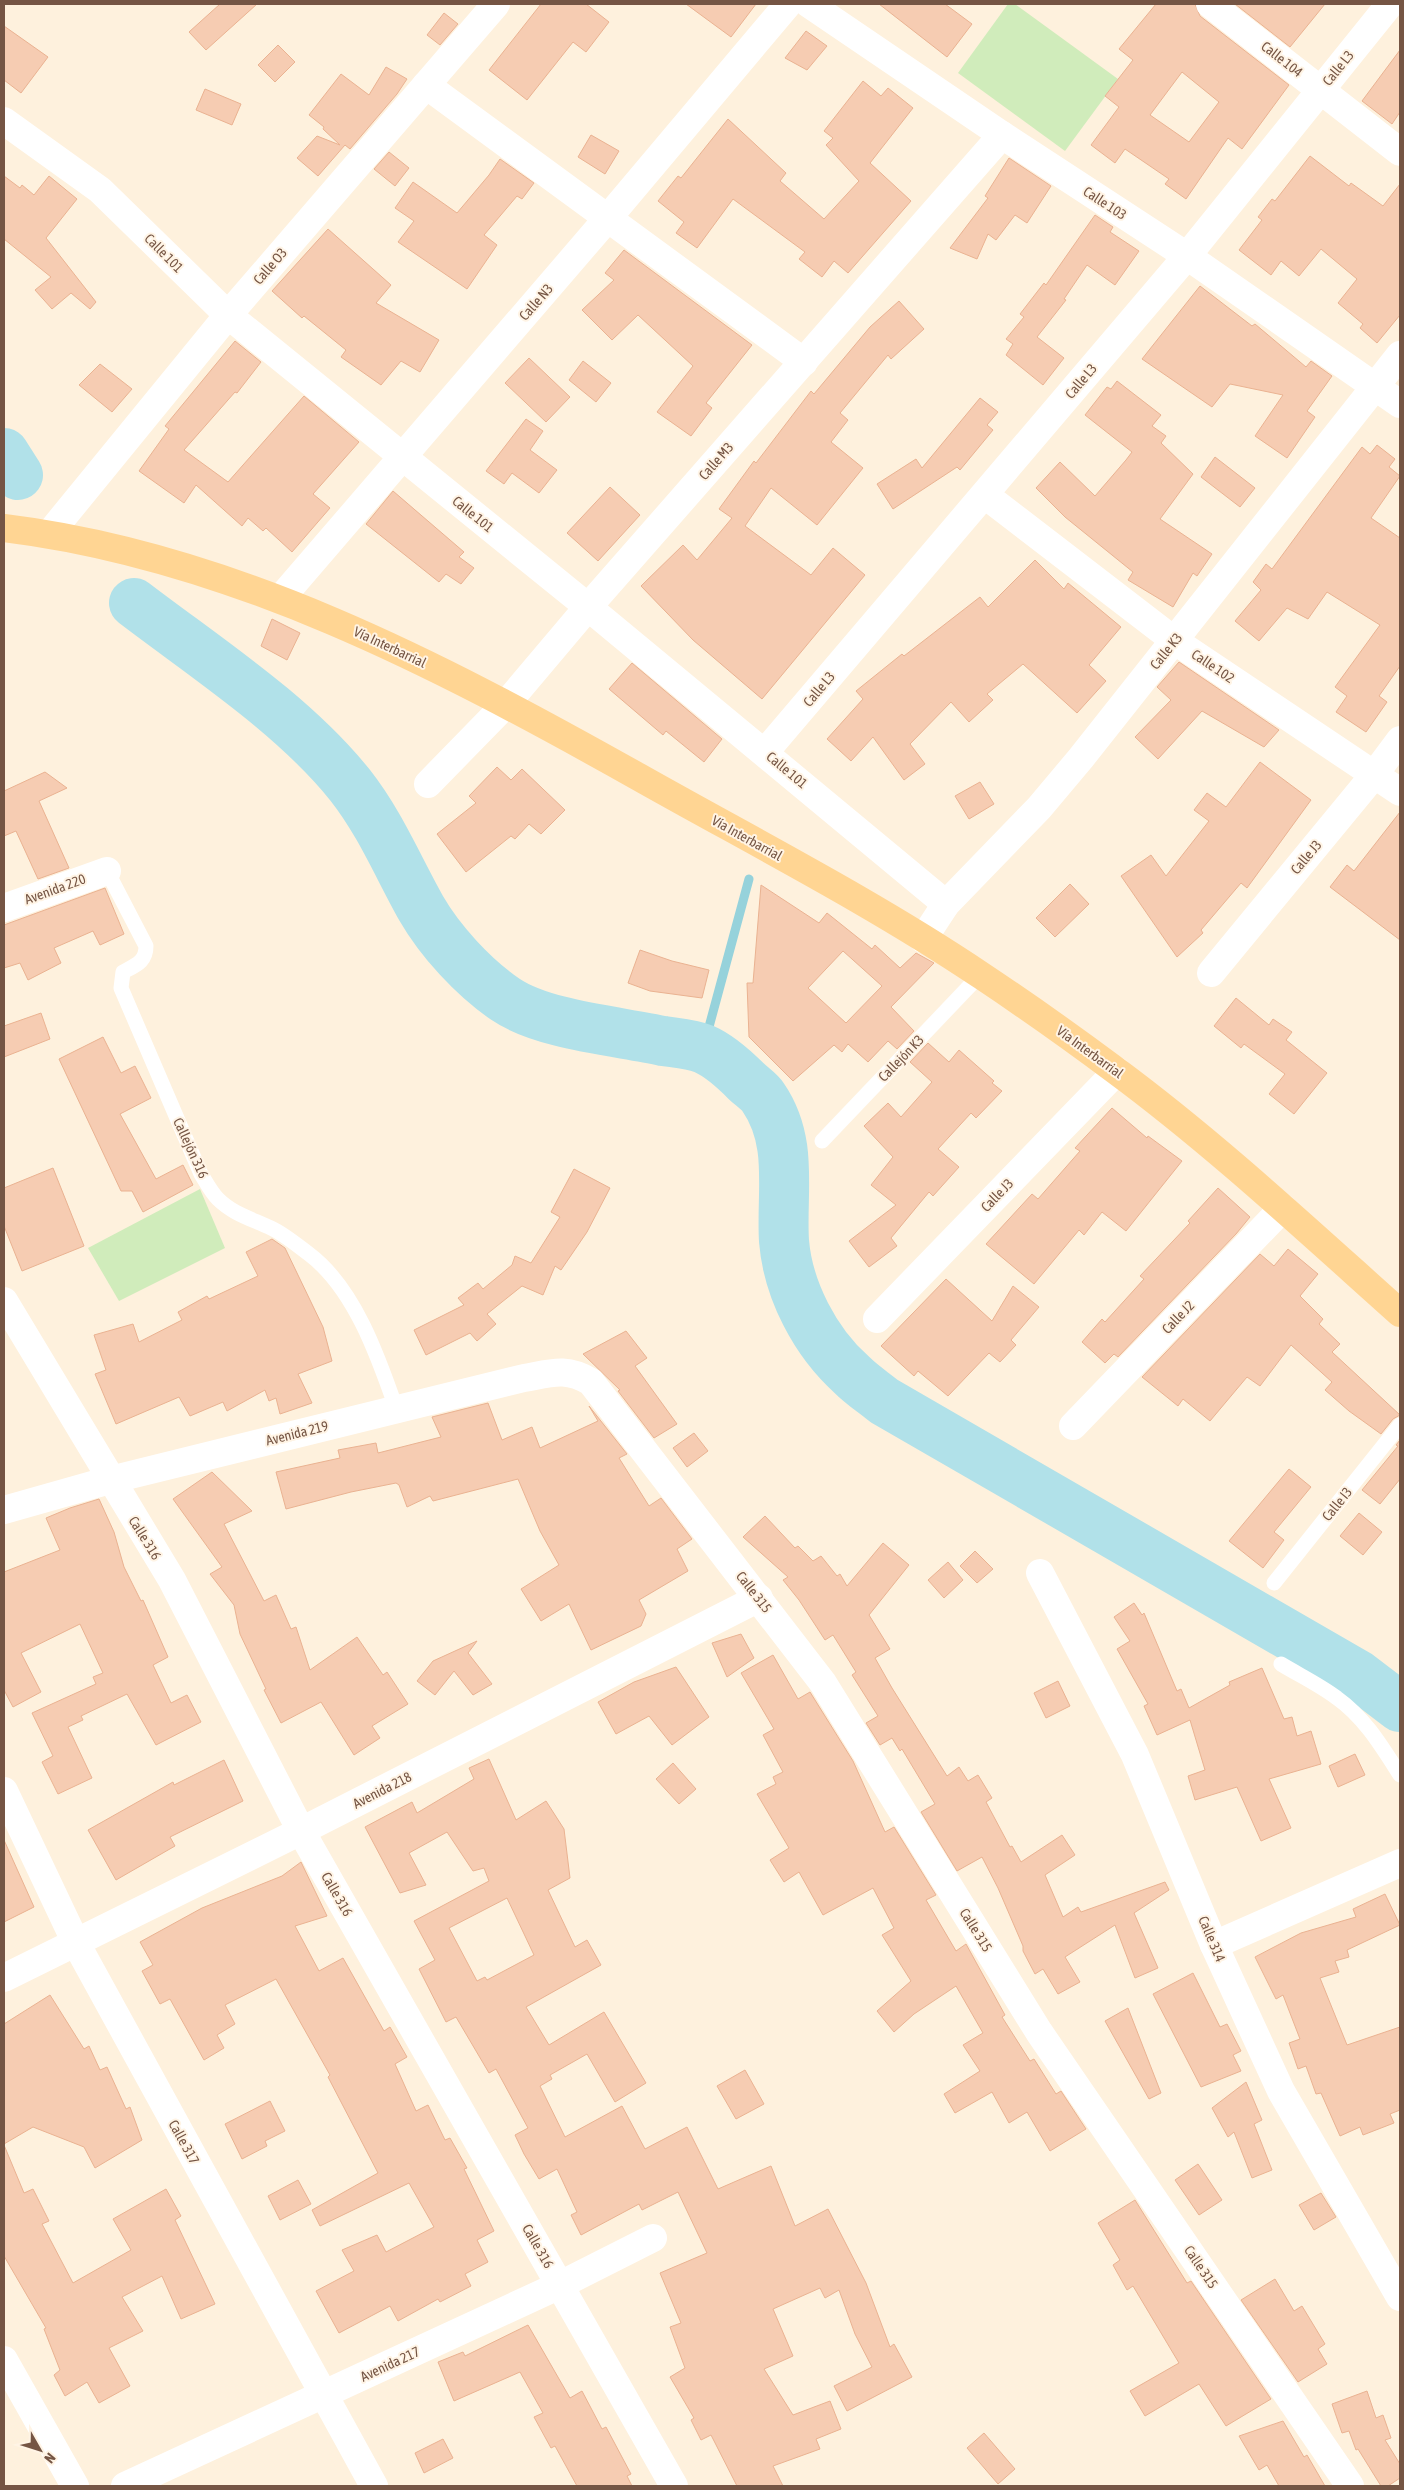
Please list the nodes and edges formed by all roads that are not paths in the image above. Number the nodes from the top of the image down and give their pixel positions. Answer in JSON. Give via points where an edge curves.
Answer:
{"nodes":[{"id":1,"x":496,"y":4,"type":"edge"},
{"id":2,"x":788,"y":4,"type":"edge"},
{"id":3,"x":809,"y":4,"type":"edge"},
{"id":4,"x":1210,"y":4,"type":"edge"},
{"id":5,"x":1390,"y":4,"type":"edge"},
{"id":6,"x":426,"y":85,"type":"junction"},
{"id":7,"x":1321,"y":89,"type":"junction"},
{"id":8,"x":4,"y":121,"type":"edge"},
{"id":9,"x":1002,"y":135,"type":"junction"},
{"id":10,"x":1400,"y":152,"type":"edge"},
{"id":11,"x":608,"y":219,"type":"junction"},
{"id":12,"x":1187,"y":256,"type":"junction"},
{"id":13,"x":228,"y":315,"type":"junction"},
{"id":14,"x":1400,"y":355,"type":"edge"},
{"id":15,"x":804,"y":362,"type":"junction"},
{"id":16,"x":1375,"y":387,"type":"junction"},
{"id":17,"x":1400,"y":404,"type":"edge"},
{"id":18,"x":402,"y":457,"type":"junction"},
{"id":19,"x":985,"y":495,"type":"junction"},
{"id":20,"x":4,"y":528,"type":"edge"},
{"id":21,"x":50,"y":533,"type":"junction"},
{"id":22,"x":281,"y":598,"type":"junction"},
{"id":23,"x":588,"y":607,"type":"junction"},
{"id":24,"x":1175,"y":641,"type":"junction"},
{"id":25,"x":507,"y":703,"type":"junction"},
{"id":26,"x":1400,"y":740,"type":"edge"},
{"id":27,"x":765,"y":752,"type":"junction"},
{"id":28,"x":1374,"y":775,"type":"junction"},
{"id":29,"x":428,"y":784,"type":"dead end"},
{"id":30,"x":1400,"y":792,"type":"edge"},
{"id":31,"x":107,"y":871,"type":"joint"},
{"id":32,"x":946,"y":904,"type":"junction"},
{"id":33,"x":4,"y":908,"type":"edge"},
{"id":34,"x":923,"y":939,"type":"junction"},
{"id":35,"x":1210,"y":973,"type":"dead end"},
{"id":36,"x":980,"y":975,"type":"junction"},
{"id":37,"x":1117,"y":1071,"type":"junction"},
{"id":38,"x":822,"y":1141,"type":"dead end"},
{"id":39,"x":1282,"y":1208,"type":"junction"},
{"id":40,"x":4,"y":1301,"type":"edge"},
{"id":41,"x":1400,"y":1313,"type":"edge"},
{"id":42,"x":877,"y":1319,"type":"dead end"},
{"id":43,"x":591,"y":1382,"type":"joint"},
{"id":44,"x":396,"y":1408,"type":"junction"},
{"id":45,"x":1073,"y":1426,"type":"dead end"},
{"id":46,"x":1400,"y":1426,"type":"edge"},
{"id":47,"x":110,"y":1480,"type":"junction"},
{"id":48,"x":4,"y":1510,"type":"edge"},
{"id":49,"x":1040,"y":1573,"type":"dead end"},
{"id":50,"x":1274,"y":1584,"type":"dead end"},
{"id":51,"x":759,"y":1598,"type":"junction"},
{"id":52,"x":1280,"y":1664,"type":"dead end"},
{"id":53,"x":1400,"y":1775,"type":"edge"},
{"id":54,"x":4,"y":1791,"type":"edge"},
{"id":55,"x":301,"y":1831,"type":"junction"},
{"id":56,"x":1400,"y":1863,"type":"edge"},
{"id":57,"x":76,"y":1944,"type":"junction"},
{"id":58,"x":1214,"y":1945,"type":"junction"},
{"id":59,"x":4,"y":1978,"type":"edge"},
{"id":60,"x":653,"y":2238,"type":"dead end"},
{"id":61,"x":560,"y":2284,"type":"junction"},
{"id":62,"x":1400,"y":2297,"type":"edge"},
{"id":63,"x":4,"y":2360,"type":"edge"},
{"id":64,"x":322,"y":2395,"type":"junction"},
{"id":65,"x":75,"y":2486,"type":"edge"},
{"id":66,"x":125,"y":2486,"type":"edge"},
{"id":67,"x":374,"y":2486,"type":"edge"},
{"id":68,"x":674,"y":2486,"type":"edge"},
{"id":69,"x":1350,"y":2486,"type":"edge"}],
"edges":[{"from":1,"to":6,"type":"street","name":"Calle O3"},
{"from":2,"to":11,"type":"street","name":"Calle N3"},
{"from":3,"to":9,"type":"street","name":"Calle 103"},
{"from":4,"to":7,"type":"street","name":"Calle 104"},
{"from":5,"to":7,"type":"street","name":"Calle L3"},
{"from":6,"to":11,"type":"street"},
{"from":6,"to":13,"type":"street","name":"Calle O3"},
{"from":7,"to":10,"type":"street","name":"Calle 104"},
{"from":7,"to":12,"type":"street","name":"Calle L3"},
{"from":8,"to":13,"type":"street","name":"Calle 101","via":[[100,190]]},
{"from":9,"to":12,"type":"street","name":"Calle 103"},
{"from":9,"to":15,"type":"street","name":"Calle M3"},
{"from":11,"to":15,"type":"street"},
{"from":11,"to":18,"type":"street","name":"Calle N3"},
{"from":12,"to":16,"type":"street","name":"Calle 103"},
{"from":12,"to":19,"type":"street","name":"Calle L3"},
{"from":13,"to":18,"type":"street","name":"Calle 101"},
{"from":13,"to":21,"type":"street","name":"Calle O3"},
{"from":14,"to":16,"type":"street","name":"Calle K3"},
{"from":15,"to":23,"type":"street","name":"Calle M3"},
{"from":16,"to":17,"type":"street","name":"Calle 103"},
{"from":16,"to":24,"type":"street","name":"Calle K3"},
{"from":18,"to":22,"type":"street","name":"Calle N3"},
{"from":18,"to":23,"type":"street","name":"Calle 101"},
{"from":19,"to":24,"type":"street","name":"Calle 102"},
{"from":19,"to":27,"type":"street","name":"Calle L3"},
{"from":20,"to":21,"type":"main road","name":"Vía Interbarrial"},
{"from":21,"to":22,"type":"main road","name":"Vía Interbarrial","via":[[165,562]]},
{"from":22,"to":25,"type":"main road","name":"Vía Interbarrial"},
{"from":23,"to":25,"type":"street","name":"Calle M3"},
{"from":23,"to":27,"type":"street","name":"Calle 101"},
{"from":24,"to":28,"type":"street","name":"Calle 102"},
{"from":24,"to":32,"type":"street","name":"Calle K3","via":[[1045,801]]},
{"from":25,"to":29,"type":"street","name":"Calle M3"},
{"from":25,"to":34,"type":"main road","name":"Vía Interbarrial"},
{"from":26,"to":28,"type":"street","name":"Calle J3"},
{"from":27,"to":32,"type":"street","name":"Calle 101"},
{"from":28,"to":30,"type":"street","name":"Calle 102"},
{"from":28,"to":35,"type":"street","name":"Calle J3"},
{"from":31,"to":33,"type":"street","name":"Avenida 220"},
{"from":31,"to":44,"type":"lane","name":"Callejón 316","via":[[146,946],[146,955],[141,963],[123,972],[121,988],[201,1174],[217,1198],[235,1213],[273,1229],[311,1255],[339,1286],[368,1336]]},
{"from":32,"to":34,"type":"street","name":"Calle K3"},
{"from":34,"to":36,"type":"main road","name":"Vía Interbarrial"},
{"from":36,"to":37,"type":"main road","name":"Vía Interbarrial"},
{"from":36,"to":38,"type":"lane","name":"Callejón K3"},
{"from":37,"to":39,"type":"main road","name":"Vía Interbarrial"},
{"from":37,"to":42,"type":"street","name":"Calle J3"},
{"from":39,"to":41,"type":"main road","name":"Vía Interbarrial"},
{"from":39,"to":45,"type":"street","name":"Calle J2"},
{"from":40,"to":47,"type":"street","name":"Calle 316"},
{"from":43,"to":44,"type":"street","name":"Avenida 219","via":[[575,1373],[562,1371]]},
{"from":43,"to":51,"type":"street","name":"Calle 315"},
{"from":44,"to":47,"type":"street","name":"Avenida 219"},
{"from":46,"to":50,"type":"lane","name":"Calle I3"},
{"from":47,"to":48,"type":"street","name":"Avenida 219"},
{"from":47,"to":55,"type":"street","name":"Calle 316","via":[[172,1580]]},
{"from":49,"to":58,"type":"street","name":"Calle 314","via":[[1135,1755]]},
{"from":51,"to":55,"type":"street","name":"Avenida 218"},
{"from":51,"to":69,"type":"street","name":"Calle 315","via":[[823,1683],[1039,2032]]},
{"from":52,"to":53,"type":"lane","via":[[1337,1697],[1361,1719]]},
{"from":54,"to":57,"type":"street","name":"Calle 317"},
{"from":55,"to":57,"type":"street","name":"Avenida 218"},
{"from":55,"to":61,"type":"street","name":"Calle 316"},
{"from":56,"to":58,"type":"street"},
{"from":57,"to":59,"type":"street","name":"Avenida 218"},
{"from":57,"to":64,"type":"street","name":"Calle 317"},
{"from":58,"to":62,"type":"street","name":"Calle 314","via":[[1281,2091]]},
{"from":60,"to":61,"type":"street","name":"Avenida 217"},
{"from":61,"to":64,"type":"street","name":"Avenida 217"},
{"from":61,"to":68,"type":"street","name":"Calle 316"},
{"from":63,"to":65,"type":"street"},
{"from":64,"to":66,"type":"street","name":"Avenida 217"},
{"from":64,"to":67,"type":"street","name":"Calle 317"}]}
